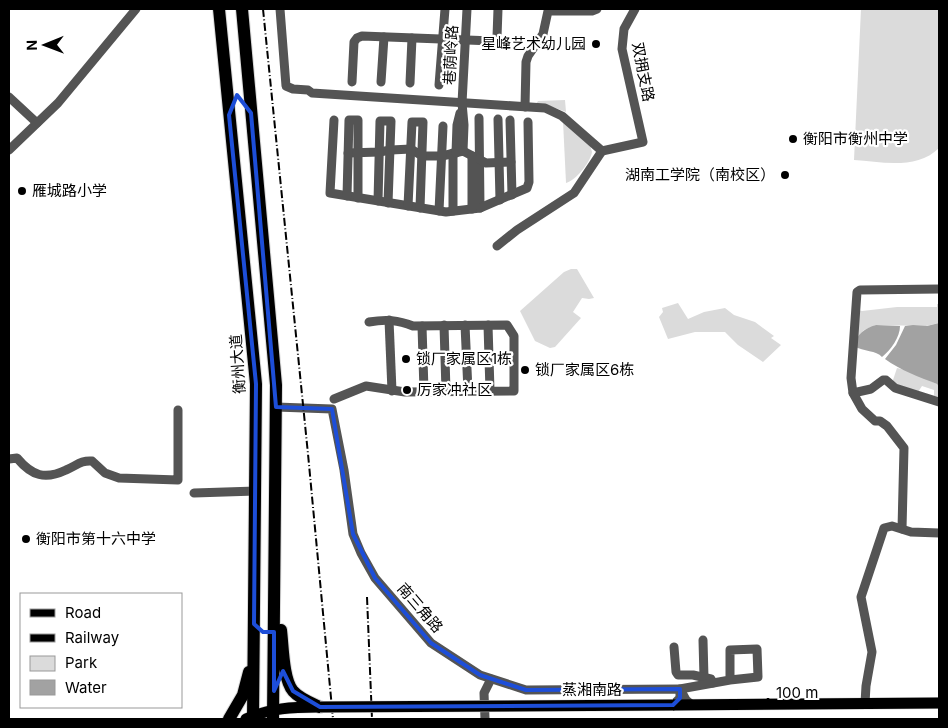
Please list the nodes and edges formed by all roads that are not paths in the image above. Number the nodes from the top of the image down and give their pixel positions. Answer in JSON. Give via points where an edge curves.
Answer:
{"nodes":[{"id":1,"x":130,"y":9,"type":"edge"},
{"id":2,"x":136,"y":9,"type":"edge"},
{"id":3,"x":219,"y":9,"type":"edge"},
{"id":4,"x":242,"y":9,"type":"edge"},
{"id":5,"x":280,"y":9,"type":"edge"},
{"id":6,"x":445,"y":9,"type":"edge"},
{"id":7,"x":467,"y":9,"type":"edge"},
{"id":8,"x":498,"y":9,"type":"edge"},
{"id":9,"x":596,"y":9,"type":"edge"},
{"id":10,"x":635,"y":9,"type":"edge"},
{"id":11,"x":567,"y":10,"type":"edge"},
{"id":12,"x":384,"y":37,"type":"junction"},
{"id":13,"x":412,"y":38,"type":"junction"},
{"id":14,"x":443,"y":38,"type":"junction"},
{"id":15,"x":465,"y":39,"type":"junction"},
{"id":16,"x":352,"y":82,"type":"dead end"},
{"id":17,"x":381,"y":82,"type":"dead end"},
{"id":18,"x":410,"y":82,"type":"dead end"},
{"id":19,"x":439,"y":85,"type":"dead end"},
{"id":20,"x":9,"y":97,"type":"edge"},
{"id":21,"x":462,"y":103,"type":"junction"},
{"id":22,"x":525,"y":106,"type":"junction"},
{"id":23,"x":251,"y":113,"type":"junction"},
{"id":24,"x":229,"y":115,"type":"junction"},
{"id":25,"x":479,"y":118,"type":"dead end"},
{"id":26,"x":498,"y":119,"type":"dead end"},
{"id":27,"x":334,"y":120,"type":"dead end"},
{"id":28,"x":510,"y":120,"type":"dead end"},
{"id":29,"x":36,"y":122,"type":"junction"},
{"id":30,"x":528,"y":122,"type":"dead end"},
{"id":31,"x":444,"y":126,"type":"dead end"},
{"id":32,"x":9,"y":146,"type":"edge"},
{"id":33,"x":411,"y":149,"type":"junction"},
{"id":34,"x":9,"y":150,"type":"edge"},
{"id":35,"x":390,"y":150,"type":"junction"},
{"id":36,"x":602,"y":151,"type":"junction"},
{"id":37,"x":348,"y":152,"type":"junction"},
{"id":38,"x":379,"y":152,"type":"junction"},
{"id":39,"x":358,"y":153,"type":"junction"},
{"id":40,"x":465,"y":155,"type":"junction"},
{"id":41,"x":422,"y":156,"type":"junction"},
{"id":42,"x":442,"y":156,"type":"junction"},
{"id":43,"x":499,"y":162,"type":"junction"},
{"id":44,"x":511,"y":162,"type":"junction"},
{"id":45,"x":512,"y":195,"type":"junction"},
{"id":46,"x":347,"y":196,"type":"junction"},
{"id":47,"x":358,"y":198,"type":"junction"},
{"id":48,"x":500,"y":200,"type":"junction"},
{"id":49,"x":378,"y":201,"type":"junction"},
{"id":50,"x":388,"y":203,"type":"junction"},
{"id":51,"x":408,"y":206,"type":"junction"},
{"id":52,"x":420,"y":208,"type":"junction"},
{"id":53,"x":476,"y":208,"type":"junction"},
{"id":54,"x":439,"y":211,"type":"junction"},
{"id":55,"x":453,"y":211,"type":"junction"},
{"id":56,"x":498,"y":246,"type":"dead end"},
{"id":57,"x":939,"y":289,"type":"edge"},
{"id":58,"x":389,"y":320,"type":"junction"},
{"id":59,"x":369,"y":322,"type":"dead end"},
{"id":60,"x":444,"y":325,"type":"junction"},
{"id":61,"x":465,"y":325,"type":"junction"},
{"id":62,"x":488,"y":325,"type":"junction"},
{"id":63,"x":422,"y":326,"type":"junction"},
{"id":64,"x":392,"y":391,"type":"junction"},
{"id":65,"x":424,"y":391,"type":"junction"},
{"id":66,"x":446,"y":391,"type":"junction"},
{"id":67,"x":468,"y":391,"type":"junction"},
{"id":68,"x":490,"y":391,"type":"junction"},
{"id":69,"x":853,"y":393,"type":"junction"},
{"id":70,"x":334,"y":399,"type":"dead end"},
{"id":71,"x":939,"y":402,"type":"edge"},
{"id":72,"x":276,"y":407,"type":"junction"},
{"id":73,"x":178,"y":410,"type":"dead end"},
{"id":74,"x":9,"y":459,"type":"edge"},
{"id":75,"x":256,"y":491,"type":"junction"},
{"id":76,"x":194,"y":493,"type":"dead end"},
{"id":77,"x":902,"y":529,"type":"junction"},
{"id":78,"x":939,"y":533,"type":"edge"},
{"id":79,"x":275,"y":582,"type":"junction"},
{"id":80,"x":274,"y":623,"type":"junction"},
{"id":81,"x":254,"y":624,"type":"junction"},
{"id":82,"x":703,"y":640,"type":"dead end"},
{"id":83,"x":674,"y":647,"type":"dead end"},
{"id":84,"x":254,"y":653,"type":"junction"},
{"id":85,"x":286,"y":667,"type":"junction"},
{"id":86,"x":704,"y":678,"type":"junction"},
{"id":87,"x":491,"y":679,"type":"junction"},
{"id":88,"x":730,"y":680,"type":"junction"},
{"id":89,"x":713,"y":683,"type":"junction"},
{"id":90,"x":680,"y":689,"type":"junction"},
{"id":91,"x":274,"y":691,"type":"junction"},
{"id":92,"x":939,"y":703,"type":"edge"},
{"id":93,"x":865,"y":704,"type":"junction"},
{"id":94,"x":674,"y":705,"type":"junction"},
{"id":95,"x":692,"y":705,"type":"junction"},
{"id":96,"x":320,"y":707,"type":"junction"},
{"id":97,"x":273,"y":714,"type":"edge"},
{"id":98,"x":251,"y":718,"type":"edge"},
{"id":99,"x":229,"y":719,"type":"edge"},
{"id":100,"x":484,"y":719,"type":"edge"}],
"edges":[{"from":1,"to":29,"type":"street"},
{"from":2,"to":29,"type":"street","via":[[58,103]]},
{"from":3,"to":24,"type":"highway","name":"衡州大道"},
{"from":4,"to":23,"type":"highway"},
{"from":5,"to":21,"type":"street","via":[[286,86],[312,93]]},
{"from":6,"to":14,"type":"street"},
{"from":7,"to":15,"type":"street","name":"巷荫岭路"},
{"from":8,"to":15,"type":"street","via":[[497,37],[493,41]]},
{"from":9,"to":11,"type":"street"},
{"from":10,"to":36,"type":"street","name":"双拥支路","via":[[624,29],[622,49],[643,142]]},
{"from":11,"to":22,"type":"street","via":[[548,11],[543,34],[528,56]]},
{"from":12,"to":13,"type":"street"},
{"from":12,"to":16,"type":"street","via":[[362,36],[354,42]]},
{"from":12,"to":17,"type":"street"},
{"from":13,"to":14,"type":"street"},
{"from":13,"to":18,"type":"street"},
{"from":14,"to":15,"type":"street"},
{"from":14,"to":19,"type":"street"},
{"from":15,"to":21,"type":"street","name":"巷荫岭路"},
{"from":20,"to":29,"type":"street"},
{"from":21,"to":22,"type":"street"},
{"from":21,"to":40,"type":"street","name":"巷荫岭路","via":[[457,125]]},
{"from":22,"to":36,"type":"street","via":[[544,108],[562,116]]},
{"from":23,"to":24,"type":"highway","via":[[246,101],[237,95],[231,102]]},
{"from":23,"to":72,"type":"highway"},
{"from":24,"to":75,"type":"highway","name":"衡州大道","via":[[256,384]]},
{"from":25,"to":40,"type":"street"},
{"from":26,"to":43,"type":"street"},
{"from":27,"to":46,"type":"street","via":[[330,193]]},
{"from":28,"to":44,"type":"street"},
{"from":29,"to":32,"type":"street"},
{"from":29,"to":34,"type":"street"},
{"from":30,"to":45,"type":"street","via":[[529,182],[526,188]]},
{"from":31,"to":42,"type":"street"},
{"from":33,"to":35,"type":"street"},
{"from":33,"to":41,"type":"street"},
{"from":33,"to":41,"type":"street","via":[[412,122],[423,122]]},
{"from":33,"to":51,"type":"street"},
{"from":35,"to":38,"type":"street"},
{"from":35,"to":38,"type":"street","via":[[391,121],[380,121]]},
{"from":35,"to":50,"type":"street"},
{"from":36,"to":56,"type":"street","via":[[574,193]]},
{"from":37,"to":39,"type":"street"},
{"from":37,"to":39,"type":"street","via":[[349,120],[358,120]]},
{"from":37,"to":46,"type":"street"},
{"from":38,"to":39,"type":"street"},
{"from":38,"to":49,"type":"street"},
{"from":39,"to":47,"type":"street"},
{"from":40,"to":42,"type":"street"},
{"from":40,"to":43,"type":"street","via":[[486,162]]},
{"from":40,"to":53,"type":"street"},
{"from":40,"to":55,"type":"street"},
{"from":41,"to":42,"type":"street"},
{"from":41,"to":52,"type":"street"},
{"from":42,"to":54,"type":"street"},
{"from":43,"to":44,"type":"street"},
{"from":43,"to":48,"type":"street"},
{"from":44,"to":45,"type":"street"},
{"from":45,"to":48,"type":"street"},
{"from":46,"to":47,"type":"street"},
{"from":47,"to":49,"type":"street"},
{"from":48,"to":53,"type":"street"},
{"from":49,"to":50,"type":"street"},
{"from":50,"to":51,"type":"street"},
{"from":51,"to":52,"type":"street"},
{"from":52,"to":54,"type":"street"},
{"from":53,"to":55,"type":"street"},
{"from":54,"to":55,"type":"street"},
{"from":57,"to":69,"type":"street","via":[[857,292],[850,367]]},
{"from":58,"to":59,"type":"street"},
{"from":58,"to":63,"type":"street"},
{"from":58,"to":64,"type":"street"},
{"from":60,"to":61,"type":"street"},
{"from":60,"to":63,"type":"street"},
{"from":60,"to":66,"type":"street"},
{"from":61,"to":62,"type":"street"},
{"from":61,"to":67,"type":"street"},
{"from":62,"to":68,"type":"street"},
{"from":62,"to":68,"type":"street","via":[[507,325],[514,336],[514,391]]},
{"from":63,"to":65,"type":"street"},
{"from":64,"to":65,"type":"street"},
{"from":64,"to":70,"type":"street","via":[[366,386]]},
{"from":65,"to":66,"type":"street"},
{"from":66,"to":67,"type":"street"},
{"from":67,"to":68,"type":"street"},
{"from":69,"to":71,"type":"street","via":[[871,389],[886,380],[895,388]]},
{"from":69,"to":77,"type":"street","via":[[862,409],[875,421],[887,426],[904,448]]},
{"from":72,"to":79,"type":"highway"},
{"from":72,"to":87,"type":"street","name":"南三角路","via":[[332,409],[353,534],[360,553],[375,578],[431,643]]},
{"from":73,"to":74,"type":"street","via":[[178,480],[119,478],[105,473],[92,461],[83,460],[50,477],[34,473],[17,458]]},
{"from":75,"to":76,"type":"street"},
{"from":75,"to":81,"type":"highway","name":"衡州大道"},
{"from":77,"to":78,"type":"street"},
{"from":77,"to":93,"type":"street","via":[[884,528],[861,597],[872,652]]},
{"from":79,"to":80,"type":"highway"},
{"from":79,"to":85,"type":"highway"},
{"from":80,"to":81,"type":"highway","via":[[270,630],[263,632]]},
{"from":80,"to":91,"type":"highway"},
{"from":81,"to":84,"type":"highway","name":"衡州大道"},
{"from":82,"to":86,"type":"street"},
{"from":83,"to":86,"type":"street","via":[[678,675]]},
{"from":84,"to":98,"type":"highway","name":"衡州大道"},
{"from":84,"to":99,"type":"highway","via":[[243,695]]},
{"from":85,"to":91,"type":"highway"},
{"from":85,"to":96,"type":"highway","via":[[287,680],[293,691]]},
{"from":86,"to":89,"type":"street"},
{"from":87,"to":90,"type":"street","name":"南三角路","via":[[526,690]]},
{"from":87,"to":100,"type":"street","via":[[484,693]]},
{"from":88,"to":88,"type":"street","name":"南三角路","via":[[730,650],[757,648],[758,676]]},
{"from":88,"to":89,"type":"street","name":"南三角路"},
{"from":89,"to":90,"type":"street","name":"南三角路"},
{"from":90,"to":94,"type":"street","via":[[680,698]]},
{"from":90,"to":95,"type":"street"},
{"from":91,"to":97,"type":"highway"},
{"from":92,"to":93,"type":"main road","name":"蒸湘南路"},
{"from":93,"to":95,"type":"main road","name":"蒸湘南路"},
{"from":94,"to":95,"type":"main road","name":"蒸湘南路"},
{"from":94,"to":96,"type":"main road","name":"蒸湘南路","bridge":true},
{"from":96,"to":97,"type":"main road","name":"蒸湘南路","via":[[292,707]]},
{"from":97,"to":98,"type":"main road","name":"蒸湘南路"}]}
